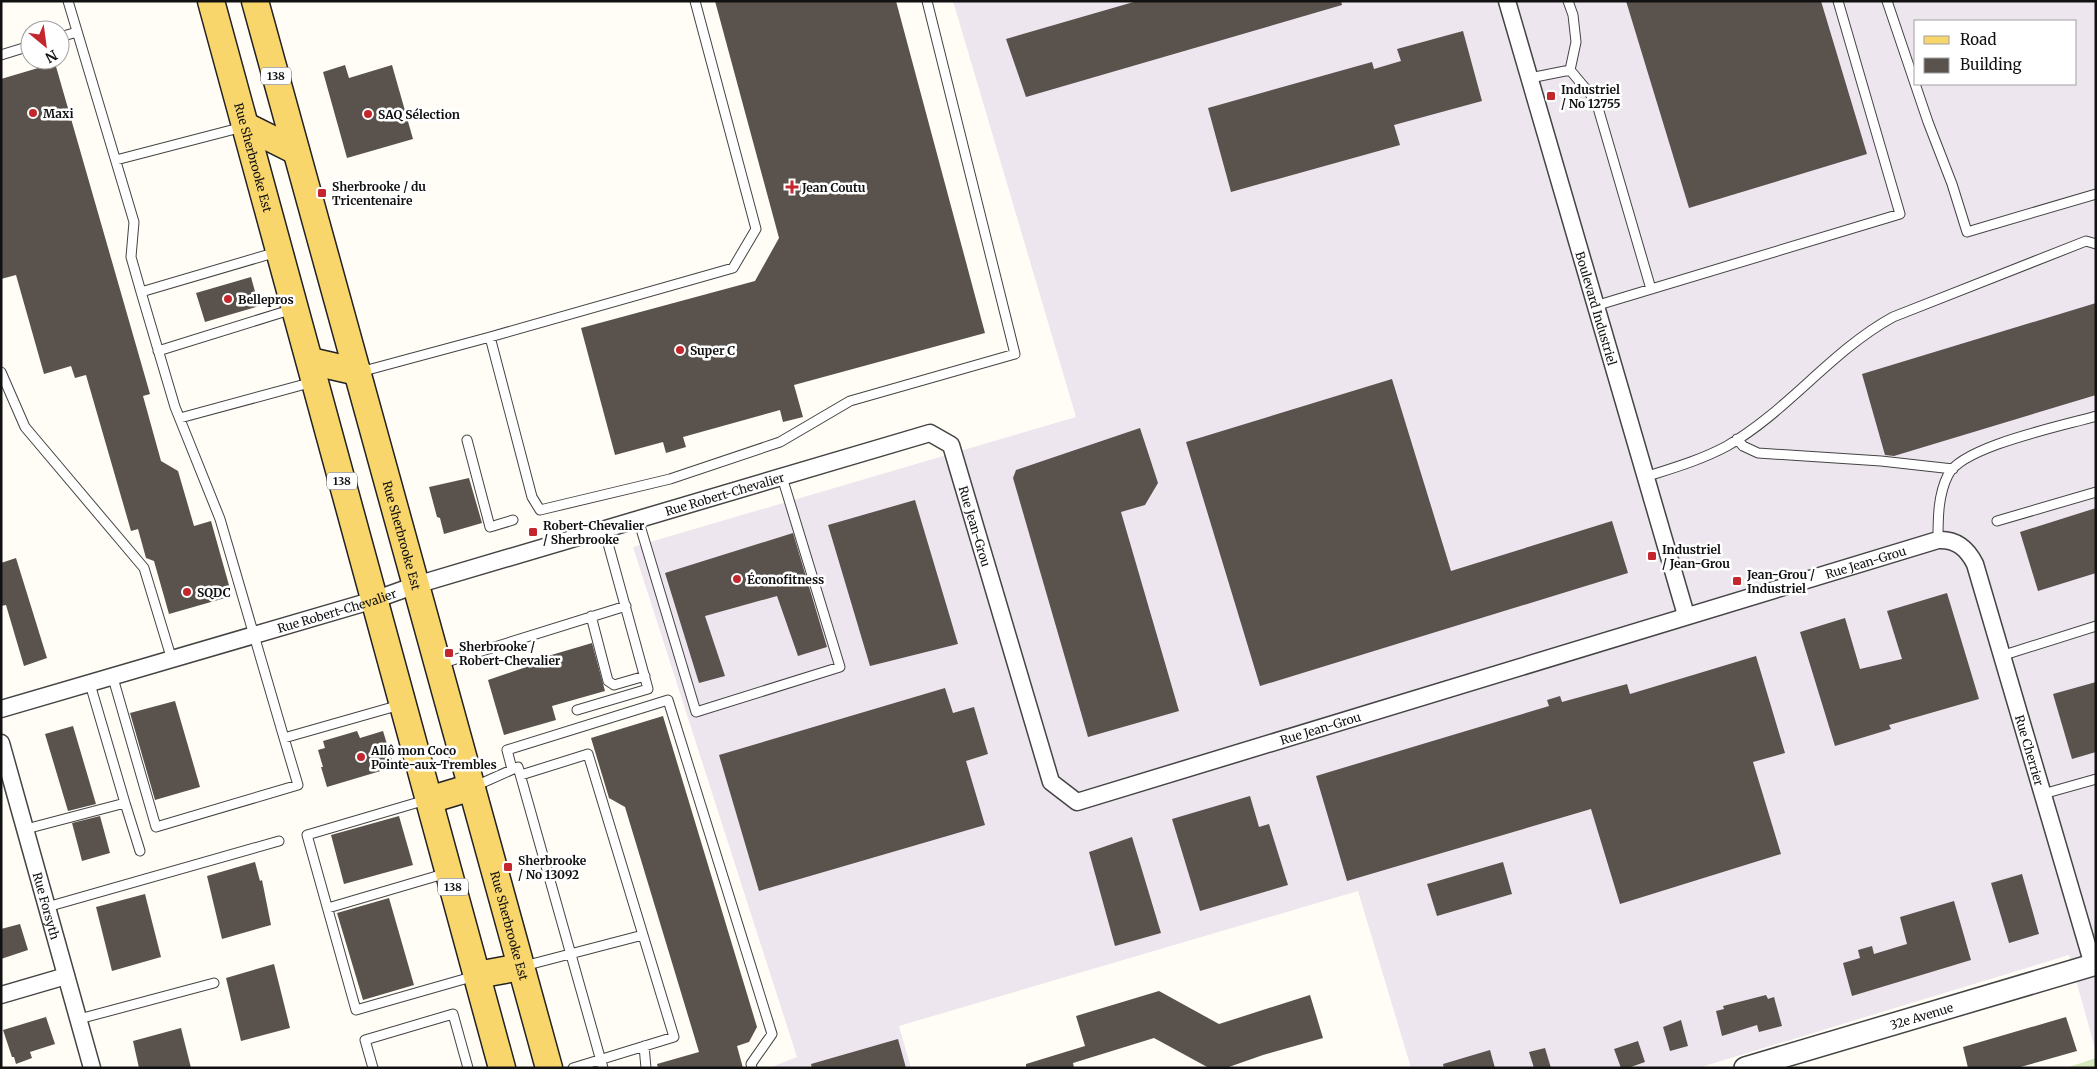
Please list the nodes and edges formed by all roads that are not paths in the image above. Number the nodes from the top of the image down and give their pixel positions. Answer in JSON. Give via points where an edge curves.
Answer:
{"nodes":[{"id":1,"x":68,"y":1,"type":"edge"},
{"id":2,"x":211,"y":1,"type":"edge"},
{"id":3,"x":255,"y":1,"type":"edge"},
{"id":4,"x":695,"y":1,"type":"edge"},
{"id":5,"x":927,"y":1,"type":"edge"},
{"id":6,"x":1507,"y":1,"type":"edge"},
{"id":7,"x":1568,"y":1,"type":"edge"},
{"id":8,"x":1838,"y":1,"type":"edge"},
{"id":9,"x":1887,"y":1,"type":"edge"},
{"id":10,"x":77,"y":32,"type":"junction"},
{"id":11,"x":70,"y":34,"type":"edge"},
{"id":12,"x":20,"y":49,"type":"edge"},
{"id":13,"x":1,"y":55,"type":"edge"},
{"id":14,"x":1570,"y":70,"type":"junction"},
{"id":15,"x":1530,"y":78,"type":"junction"},
{"id":16,"x":1914,"y":81,"type":"edge"},
{"id":17,"x":1915,"y":85,"type":"edge"},
{"id":18,"x":246,"y":126,"type":"junction"},
{"id":19,"x":296,"y":151,"type":"junction"},
{"id":20,"x":116,"y":160,"type":"junction"},
{"id":21,"x":2096,"y":194,"type":"edge"},
{"id":22,"x":2096,"y":244,"type":"edge"},
{"id":23,"x":280,"y":252,"type":"junction"},
{"id":24,"x":1651,"y":289,"type":"junction"},
{"id":25,"x":141,"y":292,"type":"junction"},
{"id":26,"x":1596,"y":306,"type":"junction"},
{"id":27,"x":295,"y":308,"type":"junction"},
{"id":28,"x":490,"y":338,"type":"junction"},
{"id":29,"x":158,"y":351,"type":"junction"},
{"id":30,"x":313,"y":371,"type":"junction"},
{"id":31,"x":1,"y":372,"type":"edge"},
{"id":32,"x":358,"y":372,"type":"junction"},
{"id":33,"x":2096,"y":416,"type":"edge"},
{"id":34,"x":180,"y":418,"type":"junction"},
{"id":35,"x":930,"y":432,"type":"joint"},
{"id":36,"x":1737,"y":439,"type":"junction"},
{"id":37,"x":467,"y":440,"type":"dead end"},
{"id":38,"x":1953,"y":469,"type":"junction"},
{"id":39,"x":782,"y":477,"type":"junction"},
{"id":40,"x":1645,"y":477,"type":"junction"},
{"id":41,"x":2096,"y":492,"type":"edge"},
{"id":42,"x":638,"y":519,"type":"junction"},
{"id":43,"x":513,"y":520,"type":"dead end"},
{"id":44,"x":1997,"y":521,"type":"dead end"},
{"id":45,"x":604,"y":529,"type":"junction"},
{"id":46,"x":1938,"y":540,"type":"junction"},
{"id":47,"x":1956,"y":542,"type":"joint"},
{"id":48,"x":416,"y":585,"type":"junction"},
{"id":49,"x":374,"y":600,"type":"junction"},
{"id":50,"x":626,"y":606,"type":"junction"},
{"id":51,"x":1686,"y":615,"type":"junction"},
{"id":52,"x":591,"y":616,"type":"junction"},
{"id":53,"x":2096,"y":626,"type":"edge"},
{"id":54,"x":255,"y":636,"type":"junction"},
{"id":55,"x":2001,"y":656,"type":"junction"},
{"id":56,"x":172,"y":660,"type":"junction"},
{"id":57,"x":438,"y":665,"type":"junction"},
{"id":58,"x":645,"y":676,"type":"junction"},
{"id":59,"x":113,"y":678,"type":"junction"},
{"id":60,"x":90,"y":684,"type":"junction"},
{"id":61,"x":402,"y":704,"type":"junction"},
{"id":62,"x":1,"y":709,"type":"edge"},
{"id":63,"x":577,"y":710,"type":"dead end"},
{"id":64,"x":284,"y":738,"type":"junction"},
{"id":65,"x":1,"y":743,"type":"edge"},
{"id":66,"x":512,"y":768,"type":"junction"},
{"id":67,"x":521,"y":775,"type":"junction"},
{"id":68,"x":2096,"y":779,"type":"edge"},
{"id":69,"x":472,"y":788,"type":"junction"},
{"id":70,"x":2043,"y":794,"type":"junction"},
{"id":71,"x":429,"y":800,"type":"junction"},
{"id":72,"x":125,"y":804,"type":"junction"},
{"id":73,"x":26,"y":830,"type":"junction"},
{"id":74,"x":278,"y":841,"type":"dead end"},
{"id":75,"x":140,"y":852,"type":"dead end"},
{"id":76,"x":449,"y":873,"type":"junction"},
{"id":77,"x":47,"y":907,"type":"junction"},
{"id":78,"x":328,"y":908,"type":"junction"},
{"id":79,"x":643,"y":936,"type":"junction"},
{"id":80,"x":572,"y":955,"type":"junction"},
{"id":81,"x":2094,"y":964,"type":"edge"},
{"id":82,"x":522,"y":967,"type":"junction"},
{"id":83,"x":478,"y":975,"type":"junction"},
{"id":84,"x":66,"y":976,"type":"junction"},
{"id":85,"x":214,"y":983,"type":"dead end"},
{"id":86,"x":1,"y":995,"type":"edge"},
{"id":87,"x":79,"y":1019,"type":"junction"},
{"id":88,"x":644,"y":1046,"type":"junction"},
{"id":89,"x":602,"y":1064,"type":"edge"},
{"id":90,"x":92,"y":1068,"type":"edge"},
{"id":91,"x":374,"y":1068,"type":"edge"},
{"id":92,"x":468,"y":1068,"type":"edge"},
{"id":93,"x":502,"y":1068,"type":"edge"},
{"id":94,"x":549,"y":1068,"type":"edge"},
{"id":95,"x":573,"y":1068,"type":"edge"},
{"id":96,"x":646,"y":1068,"type":"edge"},
{"id":97,"x":752,"y":1068,"type":"edge"},
{"id":98,"x":1745,"y":1068,"type":"edge"}],
"edges":[{"from":1,"to":10,"type":"lane"},
{"from":2,"to":18,"type":"main road","name":"Rue Sherbrooke Est","number":"138"},
{"from":3,"to":19,"type":"main road","name":"Rue Sherbrooke Est","number":"138"},
{"from":4,"to":28,"type":"lane","via":[[756,229],[733,268]]},
{"from":5,"to":28,"type":"lane","via":[[1015,354],[850,401],[780,442],[670,479],[540,510],[532,497]]},
{"from":6,"to":15,"type":"street","name":"Boulevard Industriel"},
{"from":7,"to":14,"type":"lane","via":[[1576,42]]},
{"from":8,"to":24,"type":"lane","via":[[1900,214]]},
{"from":9,"to":16,"type":"lane"},
{"from":10,"to":11,"type":"lane"},
{"from":10,"to":20,"type":"lane"},
{"from":12,"to":13,"type":"lane"},
{"from":14,"to":15,"type":"lane"},
{"from":14,"to":24,"type":"lane","via":[[1596,101]]},
{"from":15,"to":26,"type":"street","name":"Boulevard Industriel"},
{"from":17,"to":21,"type":"lane","via":[[1967,232]]},
{"from":18,"to":19,"type":"main road"},
{"from":18,"to":20,"type":"lane"},
{"from":18,"to":23,"type":"main road","name":"Rue Sherbrooke Est","number":"138"},
{"from":19,"to":32,"type":"main road","name":"Rue Sherbrooke Est","number":"138"},
{"from":20,"to":25,"type":"lane","via":[[134,222],[130,256]]},
{"from":22,"to":36,"type":"lane","via":[[2086,241],[1893,317],[1850,345]]},
{"from":23,"to":25,"type":"lane"},
{"from":23,"to":27,"type":"main road","name":"Rue Sherbrooke Est","number":"138"},
{"from":24,"to":26,"type":"lane"},
{"from":25,"to":29,"type":"lane"},
{"from":26,"to":40,"type":"street","name":"Boulevard Industriel"},
{"from":27,"to":29,"type":"lane"},
{"from":27,"to":30,"type":"main road","name":"Rue Sherbrooke Est","number":"138"},
{"from":28,"to":32,"type":"lane"},
{"from":29,"to":34,"type":"lane"},
{"from":30,"to":32,"type":"main road"},
{"from":30,"to":34,"type":"lane"},
{"from":30,"to":49,"type":"main road","name":"Rue Sherbrooke Est","number":"138"},
{"from":31,"to":56,"type":"lane","via":[[25,427],[144,568]]},
{"from":32,"to":48,"type":"main road","name":"Rue Sherbrooke Est","number":"138"},
{"from":33,"to":38,"type":"lane","via":[[1987,448],[1962,460]]},
{"from":34,"to":54,"type":"lane","via":[[220,519]]},
{"from":35,"to":39,"type":"street","name":"Rue Robert-Chevalier"},
{"from":35,"to":51,"type":"street","name":"Rue Jean-Grou","via":[[951,445],[1051,782],[1077,802]]},
{"from":36,"to":38,"type":"lane","via":[[1758,453]]},
{"from":36,"to":40,"type":"lane","via":[[1707,456]]},
{"from":37,"to":43,"type":"lane","via":[[490,527]]},
{"from":38,"to":46,"type":"lane","via":[[1948,474],[1940,500]]},
{"from":39,"to":42,"type":"street","name":"Rue Robert-Chevalier"},
{"from":39,"to":42,"type":"lane","via":[[840,667],[696,712]]},
{"from":40,"to":51,"type":"street","name":"Boulevard Industriel"},
{"from":41,"to":44,"type":"lane"},
{"from":42,"to":45,"type":"street","name":"Rue Robert-Chevalier"},
{"from":45,"to":48,"type":"street","name":"Rue Robert-Chevalier"},
{"from":45,"to":50,"type":"lane"},
{"from":46,"to":47,"type":"street","name":"Rue Jean-Grou"},
{"from":46,"to":51,"type":"street","name":"Rue Jean-Grou"},
{"from":47,"to":55,"type":"street","name":"Rue Cherrier","via":[[1975,564]]},
{"from":48,"to":49,"type":"street","name":"Rue Robert-Chevalier"},
{"from":48,"to":57,"type":"main road","name":"Rue Sherbrooke Est","number":"138"},
{"from":49,"to":54,"type":"street","name":"Rue Robert-Chevalier"},
{"from":49,"to":61,"type":"main road","name":"Rue Sherbrooke Est","number":"138"},
{"from":50,"to":52,"type":"lane"},
{"from":50,"to":58,"type":"lane"},
{"from":52,"to":57,"type":"lane"},
{"from":52,"to":58,"type":"lane","via":[[608,682],[614,685]]},
{"from":53,"to":55,"type":"lane"},
{"from":54,"to":56,"type":"street","name":"Rue Robert-Chevalier"},
{"from":54,"to":64,"type":"lane"},
{"from":55,"to":70,"type":"street","name":"Rue Cherrier"},
{"from":56,"to":59,"type":"street","name":"Rue Robert-Chevalier"},
{"from":57,"to":69,"type":"main road","name":"Rue Sherbrooke Est","number":"138"},
{"from":58,"to":63,"type":"lane","via":[[648,689]]},
{"from":59,"to":60,"type":"street","name":"Rue Robert-Chevalier"},
{"from":59,"to":64,"type":"lane","via":[[156,827],[298,785]]},
{"from":60,"to":62,"type":"street","name":"Rue Robert-Chevalier"},
{"from":60,"to":72,"type":"lane"},
{"from":61,"to":64,"type":"lane"},
{"from":61,"to":71,"type":"main road","name":"Rue Sherbrooke Est","number":"138"},
{"from":65,"to":73,"type":"street","name":"Rue Forsyth"},
{"from":66,"to":67,"type":"lane","via":[[518,767]]},
{"from":66,"to":69,"type":"lane"},
{"from":66,"to":97,"type":"lane","via":[[507,750],[668,700],[772,1034],[751,1064]]},
{"from":67,"to":79,"type":"lane","via":[[588,754]]},
{"from":67,"to":80,"type":"lane"},
{"from":68,"to":70,"type":"lane"},
{"from":69,"to":71,"type":"main road"},
{"from":69,"to":82,"type":"main road","name":"Rue Sherbrooke Est","number":"138"},
{"from":70,"to":81,"type":"street","name":"Rue Cherrier"},
{"from":71,"to":76,"type":"main road","name":"Rue Sherbrooke Est","number":"138"},
{"from":71,"to":78,"type":"lane","via":[[307,835]]},
{"from":72,"to":73,"type":"lane"},
{"from":72,"to":75,"type":"lane"},
{"from":73,"to":77,"type":"street","name":"Rue Forsyth"},
{"from":74,"to":77,"type":"lane"},
{"from":76,"to":78,"type":"lane"},
{"from":76,"to":83,"type":"main road","name":"Rue Sherbrooke Est","number":"138"},
{"from":77,"to":84,"type":"street","name":"Rue Forsyth"},
{"from":78,"to":83,"type":"lane","via":[[356,1010]]},
{"from":79,"to":80,"type":"lane"},
{"from":79,"to":88,"type":"lane","via":[[674,1037]]},
{"from":80,"to":82,"type":"lane"},
{"from":80,"to":89,"type":"lane"},
{"from":81,"to":98,"type":"street","name":"32e Avenue"},
{"from":82,"to":83,"type":"main road"},
{"from":82,"to":94,"type":"main road","name":"Rue Sherbrooke Est","number":"138"},
{"from":83,"to":93,"type":"main road","name":"Rue Sherbrooke Est","number":"138"},
{"from":84,"to":86,"type":"street"},
{"from":84,"to":87,"type":"street","name":"Rue Forsyth"},
{"from":85,"to":87,"type":"lane"},
{"from":87,"to":90,"type":"street","name":"Rue Forsyth"},
{"from":88,"to":89,"type":"lane"},
{"from":88,"to":96,"type":"lane"},
{"from":89,"to":95,"type":"lane"},
{"from":91,"to":92,"type":"lane","via":[[365,1040],[453,1014]]}]}
